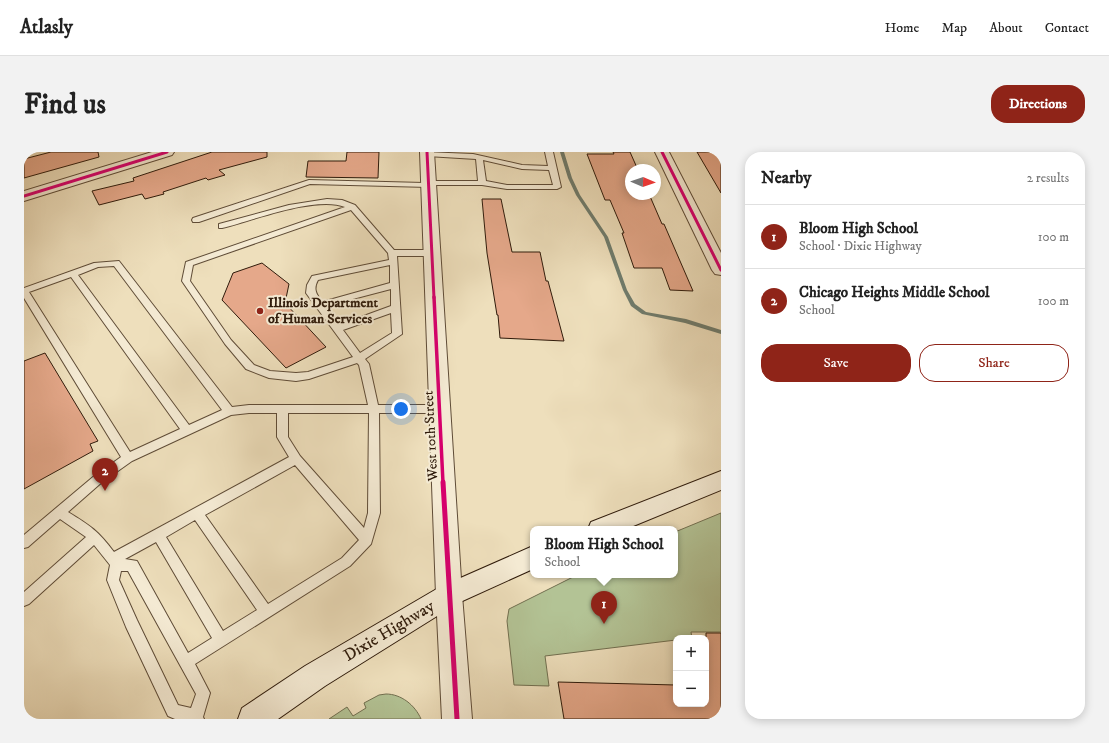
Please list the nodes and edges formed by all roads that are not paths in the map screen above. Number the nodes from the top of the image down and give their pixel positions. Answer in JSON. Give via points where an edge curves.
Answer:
{"nodes":[{"id":1,"x":167,"y":152,"type":"edge"},
{"id":2,"x":548,"y":152,"type":"edge"},
{"id":3,"x":662,"y":152,"type":"edge"},
{"id":4,"x":427,"y":153,"type":"edge"},
{"id":5,"x":476,"y":155,"type":"edge"},
{"id":6,"x":552,"y":168,"type":"junction"},
{"id":7,"x":482,"y":183,"type":"junction"},
{"id":8,"x":429,"y":184,"type":"junction"},
{"id":9,"x":24,"y":196,"type":"edge"},
{"id":10,"x":352,"y":207,"type":"junction"},
{"id":11,"x":196,"y":220,"type":"dead end"},
{"id":12,"x":222,"y":226,"type":"dead end"},
{"id":13,"x":432,"y":253,"type":"junction"},
{"id":14,"x":393,"y":257,"type":"junction"},
{"id":15,"x":721,"y":270,"type":"edge"},
{"id":16,"x":72,"y":273,"type":"junction"},
{"id":17,"x":394,"y":285,"type":"junction"},
{"id":18,"x":24,"y":291,"type":"edge"},
{"id":19,"x":320,"y":305,"type":"junction"},
{"id":20,"x":396,"y":308,"type":"junction"},
{"id":21,"x":337,"y":329,"type":"junction"},
{"id":22,"x":359,"y":359,"type":"junction"},
{"id":23,"x":283,"y":409,"type":"junction"},
{"id":24,"x":374,"y":409,"type":"junction"},
{"id":25,"x":440,"y":409,"type":"junction"},
{"id":26,"x":229,"y":411,"type":"junction"},
{"id":27,"x":187,"y":431,"type":"junction"},
{"id":28,"x":128,"y":458,"type":"junction"},
{"id":29,"x":296,"y":459,"type":"junction"},
{"id":30,"x":721,"y":480,"type":"edge"},
{"id":31,"x":58,"y":513,"type":"junction"},
{"id":32,"x":197,"y":514,"type":"junction"},
{"id":33,"x":607,"y":526,"type":"edge"},
{"id":34,"x":158,"y":535,"type":"junction"},
{"id":35,"x":96,"y":537,"type":"junction"},
{"id":36,"x":367,"y":540,"type":"junction"},
{"id":37,"x":24,"y":543,"type":"edge"},
{"id":38,"x":530,"y":558,"type":"edge"},
{"id":39,"x":114,"y":562,"type":"junction"},
{"id":40,"x":449,"y":594,"type":"junction"},
{"id":41,"x":24,"y":600,"type":"edge"},
{"id":42,"x":266,"y":612,"type":"junction"},
{"id":43,"x":221,"y":641,"type":"junction"},
{"id":44,"x":186,"y":662,"type":"junction"},
{"id":45,"x":197,"y":718,"type":"edge"},
{"id":46,"x":253,"y":719,"type":"edge"},
{"id":47,"x":457,"y":719,"type":"edge"}],
"edges":[{"from":1,"to":9,"type":"street"},
{"from":2,"to":6,"type":"lane"},
{"from":3,"to":15,"type":"street"},
{"from":4,"to":5,"type":"lane"},
{"from":4,"to":8,"type":"street","name":"West 10th Street"},
{"from":5,"to":6,"type":"lane","via":[[522,167]]},
{"from":5,"to":7,"type":"lane"},
{"from":6,"to":7,"type":"lane","via":[[557,187],[507,187]]},
{"from":7,"to":8,"type":"lane"},
{"from":8,"to":11,"type":"lane","via":[[309,182]]},
{"from":8,"to":13,"type":"street","name":"West 10th Street"},
{"from":10,"to":12,"type":"lane","via":[[346,202],[308,204]]},
{"from":10,"to":14,"type":"lane"},
{"from":10,"to":22,"type":"lane","via":[[189,264],[186,281],[228,342],[250,367],[269,374],[296,378]]},
{"from":13,"to":14,"type":"lane"},
{"from":13,"to":25,"type":"street","name":"West 10th Street"},
{"from":14,"to":17,"type":"lane"},
{"from":14,"to":19,"type":"lane","via":[[315,278],[311,292]]},
{"from":16,"to":18,"type":"lane"},
{"from":16,"to":26,"type":"lane","via":[[97,265],[116,263]]},
{"from":16,"to":27,"type":"lane"},
{"from":17,"to":19,"type":"lane"},
{"from":17,"to":20,"type":"lane"},
{"from":18,"to":28,"type":"lane"},
{"from":19,"to":21,"type":"lane"},
{"from":20,"to":21,"type":"lane"},
{"from":20,"to":22,"type":"lane","via":[[397,334]]},
{"from":21,"to":22,"type":"lane"},
{"from":22,"to":24,"type":"lane","via":[[364,364]]},
{"from":23,"to":24,"type":"lane"},
{"from":23,"to":26,"type":"lane"},
{"from":23,"to":29,"type":"lane","via":[[283,437]]},
{"from":24,"to":25,"type":"lane"},
{"from":24,"to":36,"type":"lane","via":[[374,513]]},
{"from":25,"to":40,"type":"street","name":"West 10th Street"},
{"from":26,"to":27,"type":"lane"},
{"from":27,"to":28,"type":"lane"},
{"from":28,"to":31,"type":"lane"},
{"from":29,"to":32,"type":"lane"},
{"from":29,"to":36,"type":"lane"},
{"from":30,"to":33,"type":"street"},
{"from":31,"to":35,"type":"lane"},
{"from":31,"to":37,"type":"lane"},
{"from":32,"to":34,"type":"lane"},
{"from":32,"to":42,"type":"lane"},
{"from":34,"to":39,"type":"lane"},
{"from":34,"to":43,"type":"lane"},
{"from":35,"to":39,"type":"lane"},
{"from":35,"to":41,"type":"lane"},
{"from":36,"to":42,"type":"lane","via":[[346,562]]},
{"from":38,"to":40,"type":"street","name":"Dixie Highway"},
{"from":39,"to":44,"type":"lane","via":[[132,565]]},
{"from":39,"to":45,"type":"lane","via":[[113,580],[173,711]]},
{"from":40,"to":46,"type":"street","name":"Dixie Highway","via":[[315,676]]},
{"from":40,"to":47,"type":"street","name":"West 10th Street"},
{"from":42,"to":43,"type":"lane"},
{"from":43,"to":44,"type":"lane"},
{"from":44,"to":45,"type":"lane","via":[[203,693]]}]}
